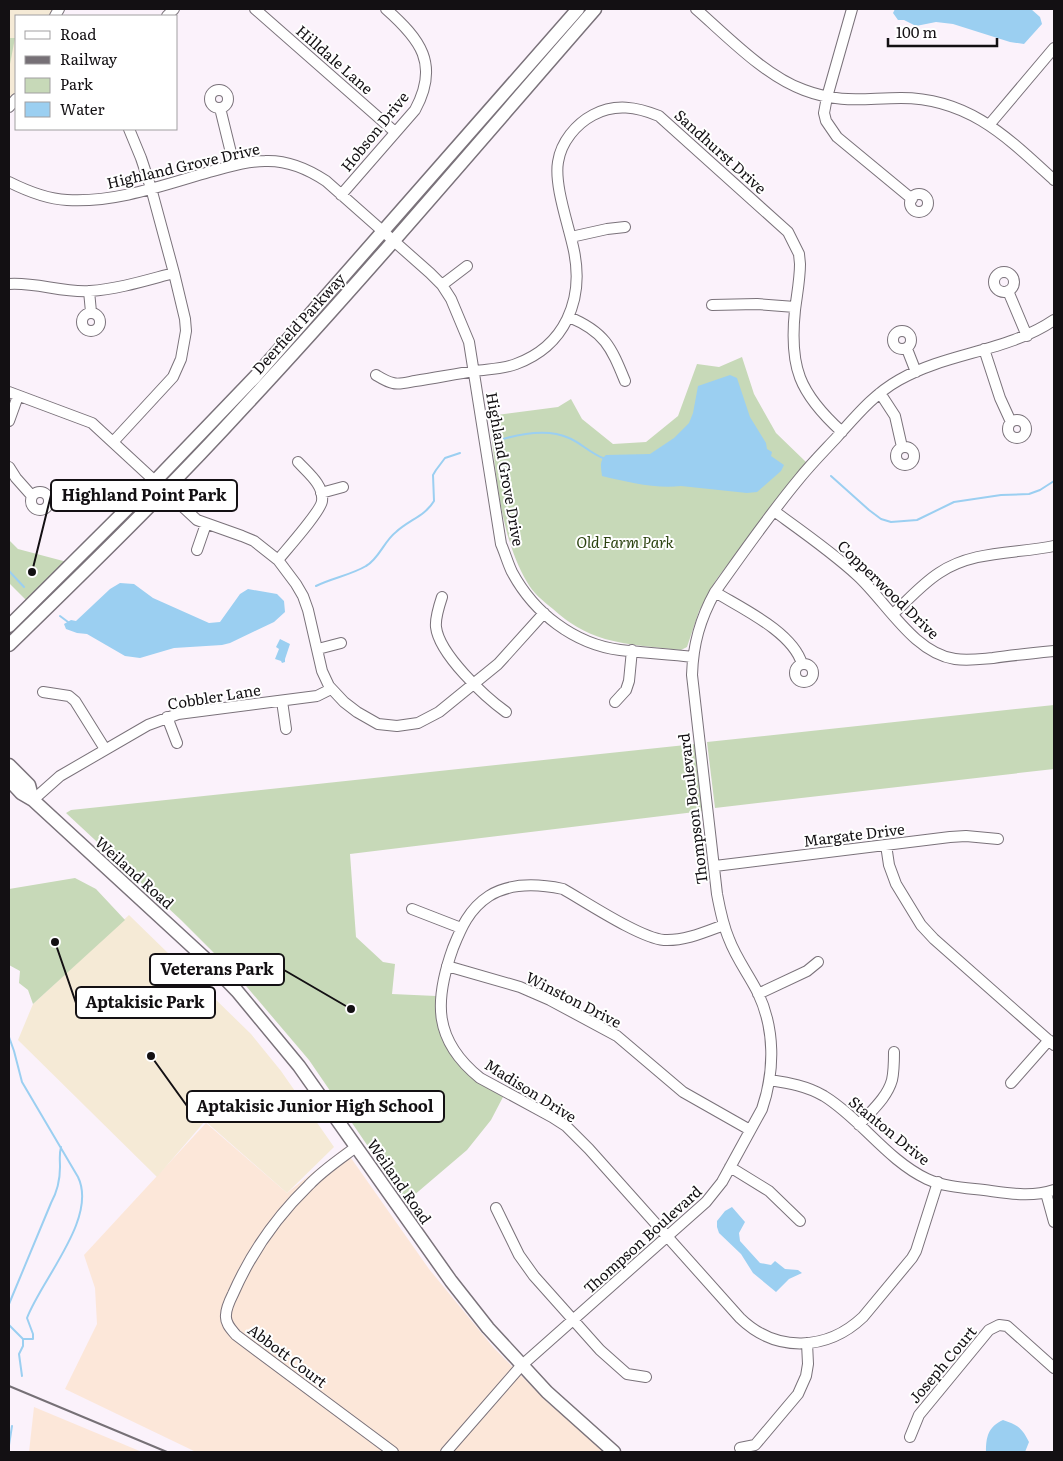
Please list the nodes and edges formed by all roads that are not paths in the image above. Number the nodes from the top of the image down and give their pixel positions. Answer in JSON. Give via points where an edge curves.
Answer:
{"nodes":[{"id":1,"x":255,"y":9,"type":"edge"},
{"id":2,"x":386,"y":9,"type":"edge"},
{"id":3,"x":578,"y":9,"type":"edge"},
{"id":4,"x":595,"y":9,"type":"edge"},
{"id":5,"x":696,"y":9,"type":"edge"},
{"id":6,"x":852,"y":9,"type":"edge"},
{"id":7,"x":1054,"y":48,"type":"edge"},
{"id":8,"x":827,"y":97,"type":"junction"},
{"id":9,"x":220,"y":108,"type":"dead end"},
{"id":10,"x":989,"y":125,"type":"junction"},
{"id":11,"x":128,"y":130,"type":"edge"},
{"id":12,"x":395,"y":132,"type":"junction"},
{"id":13,"x":234,"y":165,"type":"junction"},
{"id":14,"x":1054,"y":180,"type":"edge"},
{"id":15,"x":9,"y":182,"type":"edge"},
{"id":16,"x":152,"y":188,"type":"junction"},
{"id":17,"x":341,"y":195,"type":"junction"},
{"id":18,"x":912,"y":199,"type":"dead end"},
{"id":19,"x":625,"y":227,"type":"dead end"},
{"id":20,"x":389,"y":235,"type":"junction"},
{"id":21,"x":570,"y":237,"type":"junction"},
{"id":22,"x":467,"y":266,"type":"dead end"},
{"id":23,"x":174,"y":273,"type":"junction"},
{"id":24,"x":9,"y":284,"type":"edge"},
{"id":25,"x":442,"y":286,"type":"junction"},
{"id":26,"x":89,"y":291,"type":"junction"},
{"id":27,"x":1008,"y":291,"type":"dead end"},
{"id":28,"x":712,"y":305,"type":"dead end"},
{"id":29,"x":795,"y":307,"type":"junction"},
{"id":30,"x":91,"y":312,"type":"dead end"},
{"id":31,"x":569,"y":317,"type":"junction"},
{"id":32,"x":1054,"y":320,"type":"edge"},
{"id":33,"x":1027,"y":336,"type":"junction"},
{"id":34,"x":907,"y":349,"type":"dead end"},
{"id":35,"x":984,"y":350,"type":"junction"},
{"id":36,"x":475,"y":371,"type":"junction"},
{"id":37,"x":916,"y":372,"type":"junction"},
{"id":38,"x":376,"y":376,"type":"dead end"},
{"id":39,"x":626,"y":381,"type":"dead end"},
{"id":40,"x":880,"y":393,"type":"junction"},
{"id":41,"x":14,"y":394,"type":"edge"},
{"id":42,"x":9,"y":421,"type":"edge"},
{"id":43,"x":1012,"y":422,"type":"dead end"},
{"id":44,"x":842,"y":432,"type":"junction"},
{"id":45,"x":114,"y":442,"type":"junction"},
{"id":46,"x":902,"y":447,"type":"dead end"},
{"id":47,"x":298,"y":462,"type":"dead end"},
{"id":48,"x":9,"y":466,"type":"edge"},
{"id":49,"x":160,"y":485,"type":"junction"},
{"id":50,"x":343,"y":487,"type":"dead end"},
{"id":51,"x":321,"y":493,"type":"junction"},
{"id":52,"x":32,"y":496,"type":"dead end"},
{"id":53,"x":774,"y":510,"type":"junction"},
{"id":54,"x":206,"y":524,"type":"junction"},
{"id":55,"x":1054,"y":546,"type":"edge"},
{"id":56,"x":197,"y":550,"type":"dead end"},
{"id":57,"x":278,"y":560,"type":"junction"},
{"id":58,"x":715,"y":592,"type":"junction"},
{"id":59,"x":442,"y":596,"type":"dead end"},
{"id":60,"x":544,"y":613,"type":"junction"},
{"id":61,"x":893,"y":614,"type":"junction"},
{"id":62,"x":9,"y":626,"type":"edge"},
{"id":63,"x":341,"y":644,"type":"dead end"},
{"id":64,"x":9,"y":645,"type":"edge"},
{"id":65,"x":318,"y":650,"type":"junction"},
{"id":66,"x":632,"y":650,"type":"junction"},
{"id":67,"x":1054,"y":650,"type":"edge"},
{"id":68,"x":693,"y":657,"type":"junction"},
{"id":69,"x":802,"y":664,"type":"dead end"},
{"id":70,"x":474,"y":683,"type":"junction"},
{"id":71,"x":331,"y":689,"type":"junction"},
{"id":72,"x":43,"y":692,"type":"dead end"},
{"id":73,"x":282,"y":701,"type":"junction"},
{"id":74,"x":615,"y":702,"type":"dead end"},
{"id":75,"x":506,"y":712,"type":"dead end"},
{"id":76,"x":167,"y":718,"type":"junction"},
{"id":77,"x":286,"y":728,"type":"dead end"},
{"id":78,"x":177,"y":743,"type":"dead end"},
{"id":79,"x":105,"y":750,"type":"junction"},
{"id":80,"x":9,"y":765,"type":"edge"},
{"id":81,"x":9,"y":780,"type":"edge"},
{"id":82,"x":33,"y":800,"type":"junction"},
{"id":83,"x":998,"y":839,"type":"dead end"},
{"id":84,"x":886,"y":845,"type":"junction"},
{"id":85,"x":715,"y":866,"type":"junction"},
{"id":86,"x":412,"y":909,"type":"dead end"},
{"id":87,"x":724,"y":925,"type":"junction"},
{"id":88,"x":461,"y":928,"type":"junction"},
{"id":89,"x":818,"y":962,"type":"dead end"},
{"id":90,"x":447,"y":966,"type":"junction"},
{"id":91,"x":758,"y":994,"type":"junction"},
{"id":92,"x":1052,"y":1042,"type":"edge"},
{"id":93,"x":894,"y":1052,"type":"dead end"},
{"id":94,"x":770,"y":1080,"type":"junction"},
{"id":95,"x":1011,"y":1083,"type":"dead end"},
{"id":96,"x":859,"y":1125,"type":"junction"},
{"id":97,"x":750,"y":1130,"type":"junction"},
{"id":98,"x":356,"y":1146,"type":"junction"},
{"id":99,"x":730,"y":1167,"type":"junction"},
{"id":100,"x":938,"y":1182,"type":"junction"},
{"id":101,"x":1050,"y":1191,"type":"edge"},
{"id":102,"x":496,"y":1208,"type":"dead end"},
{"id":103,"x":800,"y":1221,"type":"dead end"},
{"id":104,"x":1054,"y":1222,"type":"edge"},
{"id":105,"x":668,"y":1238,"type":"junction"},
{"id":106,"x":574,"y":1320,"type":"junction"},
{"id":107,"x":807,"y":1343,"type":"junction"},
{"id":108,"x":522,"y":1366,"type":"junction"},
{"id":109,"x":1054,"y":1368,"type":"edge"},
{"id":110,"x":646,"y":1377,"type":"dead end"},
{"id":111,"x":910,"y":1437,"type":"dead end"},
{"id":112,"x":740,"y":1448,"type":"dead end"},
{"id":113,"x":394,"y":1452,"type":"edge"},
{"id":114,"x":446,"y":1452,"type":"edge"},
{"id":115,"x":614,"y":1452,"type":"edge"}],
"edges":[{"from":1,"to":12,"type":"street","name":"Hilldale Lane"},
{"from":2,"to":12,"type":"street","name":"Hobson Drive","via":[[411,33],[425,61],[426,81],[420,101]]},
{"from":3,"to":20,"type":"main road","name":"Deerfield Parkway"},
{"from":4,"to":20,"type":"main road","name":"Deerfield Parkway"},
{"from":5,"to":8,"type":"street","via":[[770,72],[797,88]]},
{"from":6,"to":8,"type":"street"},
{"from":7,"to":10,"type":"street"},
{"from":8,"to":10,"type":"street","via":[[847,100],[916,98],[963,110]]},
{"from":8,"to":18,"type":"street","via":[[826,121],[837,137]]},
{"from":9,"to":13,"type":"street"},
{"from":10,"to":14,"type":"street"},
{"from":11,"to":16,"type":"street"},
{"from":12,"to":17,"type":"street","name":"Hobson Drive"},
{"from":13,"to":16,"type":"street","name":"Highland Grove Drive"},
{"from":13,"to":17,"type":"street","name":"Highland Grove Drive","via":[[267,160],[302,167],[326,181]]},
{"from":15,"to":16,"type":"street","name":"Highland Grove Drive","via":[[46,197],[66,200],[116,196]]},
{"from":16,"to":23,"type":"street"},
{"from":17,"to":20,"type":"street","name":"Highland Grove Drive"},
{"from":19,"to":21,"type":"street"},
{"from":20,"to":25,"type":"street","name":"Highland Grove Drive"},
{"from":20,"to":49,"type":"main road","name":"Deerfield Parkway","via":[[319,326],[243,409]]},
{"from":21,"to":29,"type":"street","name":"Sandhurst Drive","via":[[558,179],[558,160],[565,143],[578,126],[596,113],[624,106],[648,112],[659,116],[788,232],[799,254],[800,264]]},
{"from":21,"to":31,"type":"street","name":"Sandhurst Drive","via":[[578,281]]},
{"from":22,"to":25,"type":"street"},
{"from":23,"to":26,"type":"street","via":[[126,286]]},
{"from":23,"to":45,"type":"street","via":[[186,325],[182,359],[168,385]]},
{"from":24,"to":26,"type":"street"},
{"from":25,"to":36,"type":"street","name":"Highland Grove Drive","via":[[464,328]]},
{"from":26,"to":30,"type":"street"},
{"from":27,"to":33,"type":"street"},
{"from":28,"to":29,"type":"street"},
{"from":29,"to":44,"type":"street","name":"Sandhurst Drive","via":[[793,349],[800,379],[821,413]]},
{"from":31,"to":36,"type":"street","name":"Sandhurst Drive","via":[[554,339],[531,357],[501,368]]},
{"from":31,"to":39,"type":"street","via":[[585,323],[604,339]]},
{"from":32,"to":33,"type":"street","name":"Thompson Boulevard"},
{"from":33,"to":35,"type":"street","name":"Thompson Boulevard"},
{"from":34,"to":37,"type":"street"},
{"from":35,"to":37,"type":"street","name":"Thompson Boulevard"},
{"from":35,"to":43,"type":"street"},
{"from":36,"to":38,"type":"street","name":"Sandhurst Drive","via":[[394,384]]},
{"from":36,"to":60,"type":"street","name":"Highland Grove Drive","via":[[501,544],[524,592]]},
{"from":37,"to":40,"type":"street","name":"Thompson Boulevard"},
{"from":40,"to":44,"type":"street","name":"Thompson Boulevard"},
{"from":40,"to":46,"type":"street","via":[[895,416]]},
{"from":41,"to":42,"type":"street"},
{"from":41,"to":45,"type":"street","via":[[92,423]]},
{"from":44,"to":53,"type":"street","name":"Thompson Boulevard"},
{"from":45,"to":49,"type":"street"},
{"from":47,"to":51,"type":"street","via":[[316,481]]},
{"from":48,"to":52,"type":"street"},
{"from":49,"to":54,"type":"street","via":[[189,514]]},
{"from":49,"to":62,"type":"main road","name":"Deerfield Parkway"},
{"from":49,"to":64,"type":"main road","name":"Deerfield Parkway"},
{"from":50,"to":51,"type":"street"},
{"from":51,"to":57,"type":"street","via":[[322,502],[316,512]]},
{"from":53,"to":58,"type":"street","name":"Thompson Boulevard"},
{"from":53,"to":61,"type":"street","name":"Copperwood Drive","via":[[841,560]]},
{"from":54,"to":56,"type":"street"},
{"from":54,"to":57,"type":"street","via":[[254,541]]},
{"from":55,"to":61,"type":"street","via":[[980,556],[950,566]]},
{"from":57,"to":65,"type":"street","via":[[303,596]]},
{"from":58,"to":68,"type":"street","name":"Thompson Boulevard","via":[[697,630]]},
{"from":58,"to":69,"type":"street","via":[[774,629],[797,652]]},
{"from":59,"to":70,"type":"street","via":[[435,624],[437,633],[451,657]]},
{"from":60,"to":66,"type":"street","name":"Highland Grove Drive","via":[[561,627],[586,640]]},
{"from":60,"to":70,"type":"street","via":[[498,664]]},
{"from":61,"to":67,"type":"street","name":"Copperwood Drive","via":[[927,648],[956,660]]},
{"from":63,"to":65,"type":"street"},
{"from":65,"to":71,"type":"street","via":[[322,671]]},
{"from":66,"to":68,"type":"street","name":"Highland Grove Drive"},
{"from":66,"to":74,"type":"street","via":[[629,681]]},
{"from":68,"to":85,"type":"street","name":"Thompson Boulevard","via":[[692,675]]},
{"from":70,"to":71,"type":"street","via":[[430,718],[397,726],[369,720]]},
{"from":70,"to":75,"type":"street"},
{"from":71,"to":73,"type":"street","name":"Cobbler Lane","via":[[318,696]]},
{"from":72,"to":79,"type":"street","via":[[69,696],[75,701]]},
{"from":73,"to":76,"type":"street","name":"Cobbler Lane"},
{"from":73,"to":77,"type":"street"},
{"from":76,"to":78,"type":"street"},
{"from":76,"to":79,"type":"street","name":"Cobbler Lane"},
{"from":79,"to":82,"type":"street","name":"Cobbler Lane","via":[[60,776]]},
{"from":80,"to":82,"type":"main road","name":"Weiland Road","via":[[29,785]]},
{"from":81,"to":82,"type":"main road","name":"Weiland Road"},
{"from":82,"to":98,"type":"main road","name":"Weiland Road","via":[[237,991],[299,1066]]},
{"from":83,"to":84,"type":"street","name":"Margate Drive","via":[[958,837]]},
{"from":84,"to":85,"type":"street","name":"Margate Drive"},
{"from":84,"to":92,"type":"street","via":[[892,876],[922,925]]},
{"from":85,"to":87,"type":"street","name":"Thompson Boulevard"},
{"from":86,"to":88,"type":"street"},
{"from":87,"to":88,"type":"street","name":"Madison Drive","via":[[692,937],[662,940],[639,932],[563,889],[528,885],[489,896],[473,910]]},
{"from":87,"to":91,"type":"street","name":"Thompson Boulevard"},
{"from":88,"to":90,"type":"street","name":"Madison Drive"},
{"from":89,"to":91,"type":"street","via":[[807,971]]},
{"from":90,"to":97,"type":"street","name":"Winston Drive","via":[[520,987],[617,1036],[683,1092]]},
{"from":90,"to":105,"type":"street","name":"Madison Drive","via":[[440,1010],[447,1038],[457,1055],[486,1081],[566,1126],[590,1148]]},
{"from":91,"to":94,"type":"street","name":"Thompson Boulevard","via":[[770,1036]]},
{"from":92,"to":95,"type":"street"},
{"from":93,"to":96,"type":"street","via":[[889,1088]]},
{"from":94,"to":96,"type":"street","name":"Stanton Drive","via":[[814,1091]]},
{"from":94,"to":97,"type":"street","name":"Thompson Boulevard","via":[[762,1109]]},
{"from":96,"to":100,"type":"street","name":"Stanton Drive","via":[[903,1163]]},
{"from":97,"to":99,"type":"street","name":"Thompson Boulevard"},
{"from":98,"to":108,"type":"main road","name":"Weiland Road","via":[[451,1281]]},
{"from":98,"to":113,"type":"street","name":"Abbott Court","via":[[310,1184],[275,1222],[238,1284],[227,1308],[226,1321],[236,1335]]},
{"from":99,"to":103,"type":"street","via":[[769,1191]]},
{"from":99,"to":105,"type":"street","name":"Thompson Boulevard","via":[[714,1194]]},
{"from":100,"to":101,"type":"street","name":"Stanton Drive","via":[[1023,1195]]},
{"from":100,"to":107,"type":"street","name":"Madison Drive","via":[[912,1258],[854,1325],[826,1340]]},
{"from":101,"to":104,"type":"street"},
{"from":102,"to":106,"type":"street","via":[[519,1255]]},
{"from":105,"to":106,"type":"street","name":"Thompson Boulevard"},
{"from":105,"to":107,"type":"street","name":"Madison Drive","via":[[748,1326],[784,1342]]},
{"from":106,"to":108,"type":"street","name":"Thompson Boulevard"},
{"from":106,"to":110,"type":"street","via":[[627,1374]]},
{"from":107,"to":112,"type":"street","via":[[806,1376],[798,1394],[755,1445]]},
{"from":108,"to":114,"type":"street"},
{"from":108,"to":115,"type":"main road","name":"Weiland Road"},
{"from":109,"to":111,"type":"street","name":"Joseph Court","via":[[1008,1326],[999,1325],[990,1330],[918,1415]]}]}
